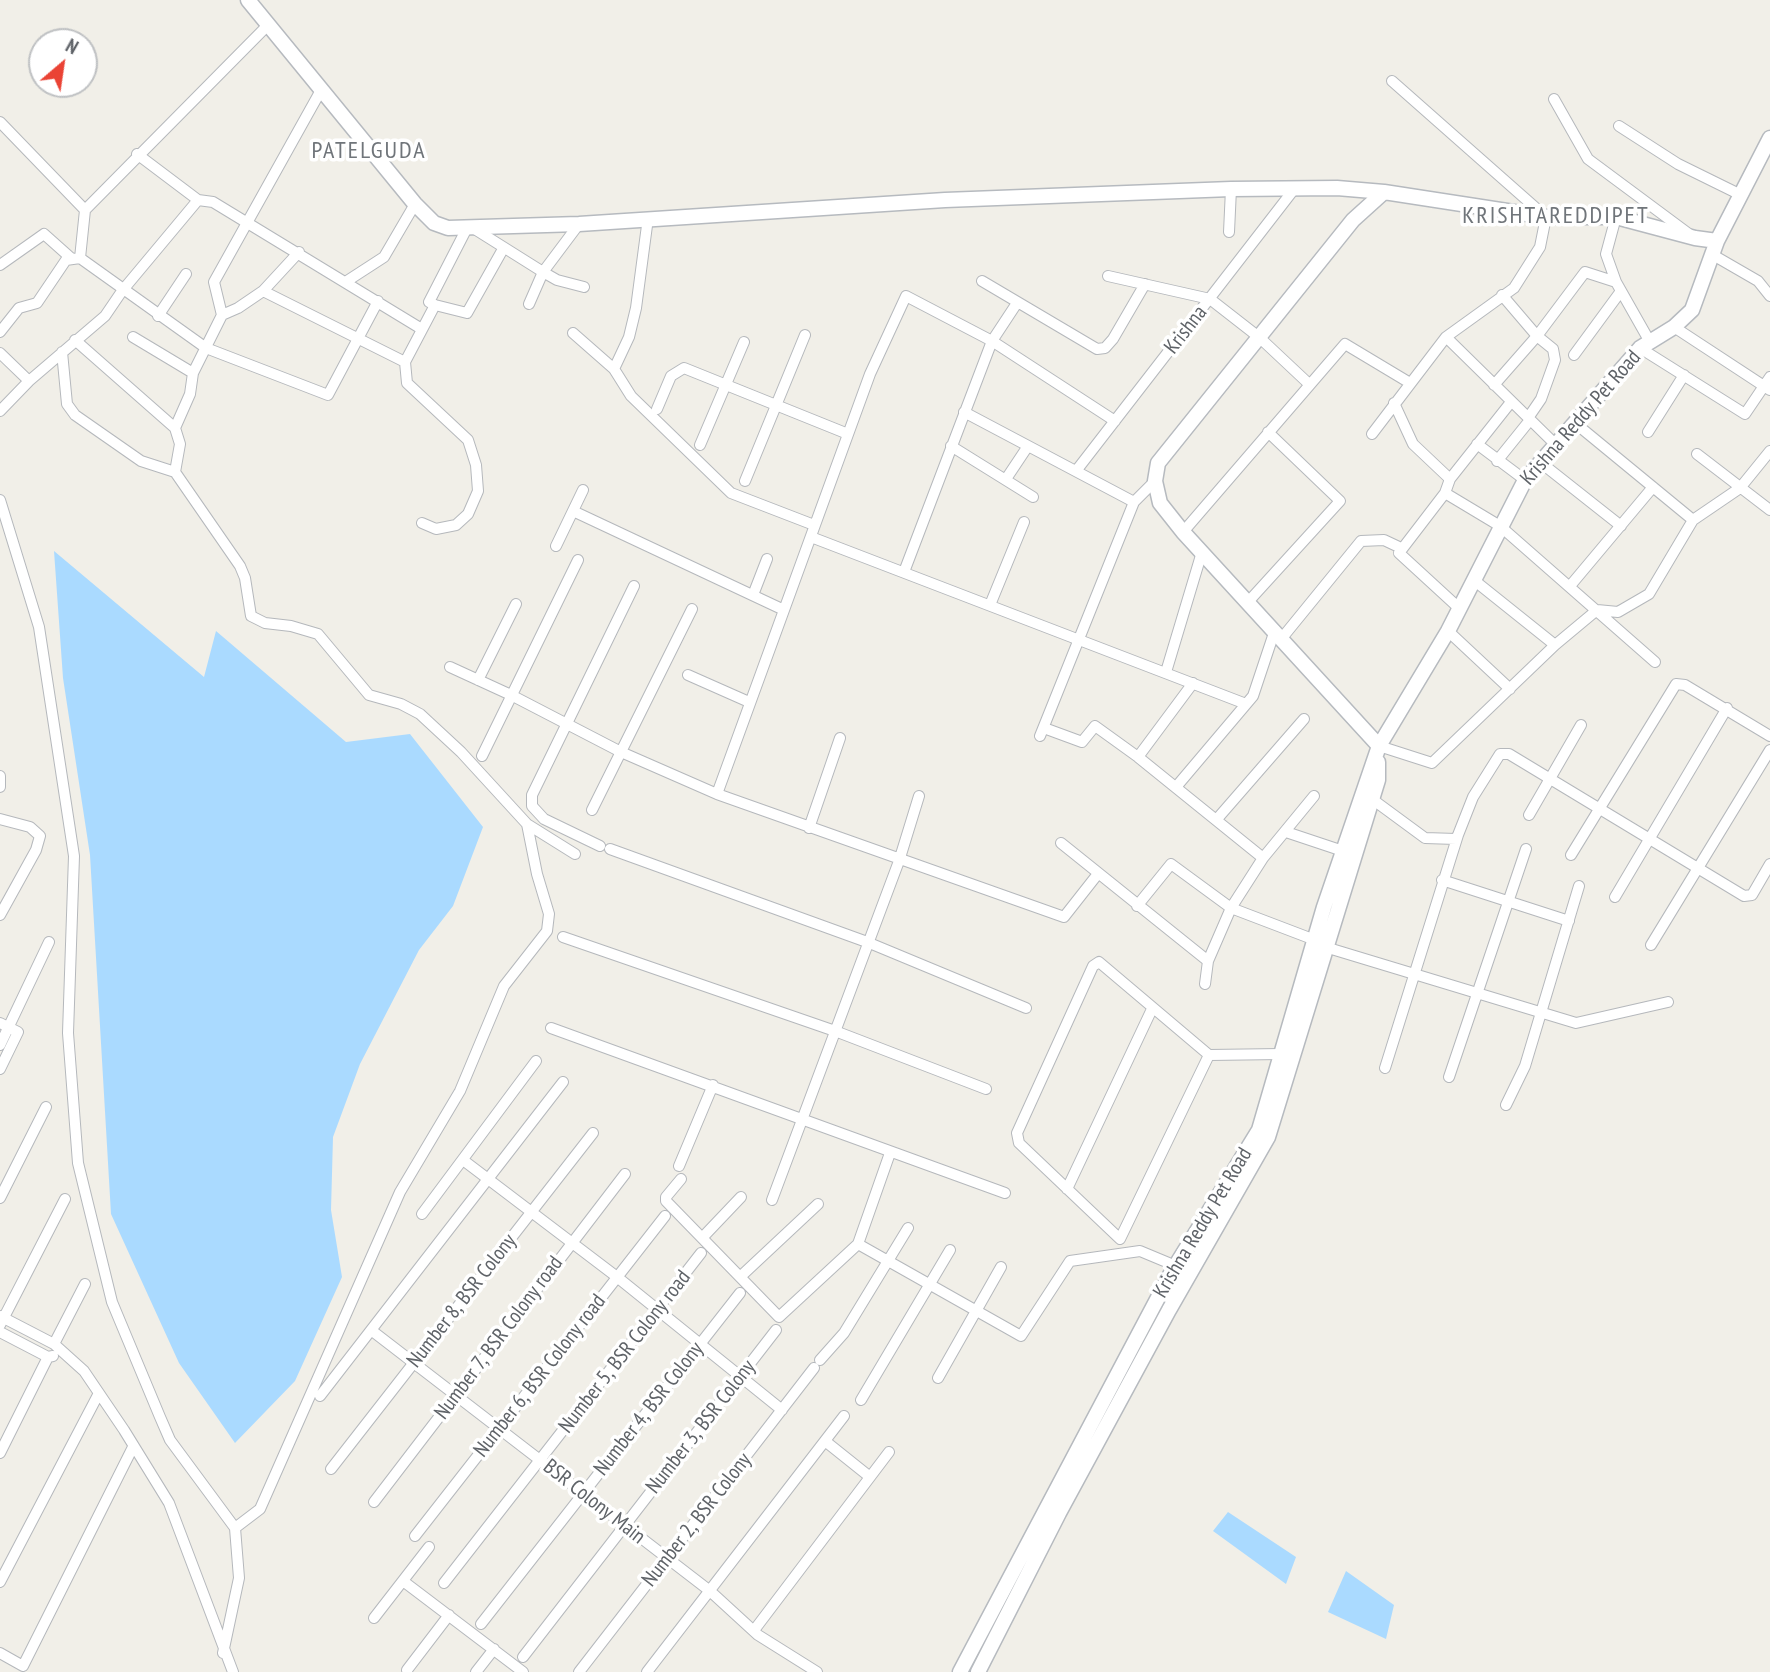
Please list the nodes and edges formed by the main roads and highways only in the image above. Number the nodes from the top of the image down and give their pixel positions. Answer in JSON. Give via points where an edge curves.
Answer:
{"nodes":[{"id":1,"x":248,"y":0,"type":"edge"},
{"id":2,"x":1770,"y":138,"type":"edge"},
{"id":3,"x":1337,"y":188,"type":"junction"},
{"id":4,"x":1384,"y":192,"type":"junction"},
{"id":5,"x":1360,"y":212,"type":"junction"},
{"id":6,"x":1717,"y":241,"type":"junction"},
{"id":7,"x":1379,"y":746,"type":"junction"},
{"id":8,"x":1320,"y":944,"type":"junction"},
{"id":9,"x":960,"y":1672,"type":"edge"},
{"id":10,"x":978,"y":1672,"type":"edge"}],
"edges":[{"from":1,"to":3,"type":"main road","via":[[415,204],[434,223],[448,228],[945,200]]},
{"from":2,"to":6,"type":"main road","name":"Krishna Reddy Pet Road"},
{"from":3,"to":4,"type":"main road"},
{"from":3,"to":5,"type":"main road"},
{"from":4,"to":5,"type":"main road"},
{"from":4,"to":6,"type":"main road","via":[[1546,217],[1616,217]]},
{"from":5,"to":7,"type":"main road","via":[[1158,463],[1156,481],[1160,503],[1183,532]]},
{"from":6,"to":7,"type":"main road","name":"Krishna Reddy Pet Road","via":[[1692,310],[1645,345],[1525,480],[1448,631]]},
{"from":7,"to":8,"type":"main road","name":"Krishna Reddy Pet Road","via":[[1343,852]]},
{"from":7,"to":8,"type":"main road","name":"Krishna Reddy Pet Road","via":[[1378,780]]},
{"from":8,"to":9,"type":"main road","name":"Krishna Reddy Pet Road","via":[[1259,1130],[1175,1266]]},
{"from":8,"to":10,"type":"main road","name":"Krishna Reddy Pet Road","via":[[1268,1137],[1130,1382]]}]}
